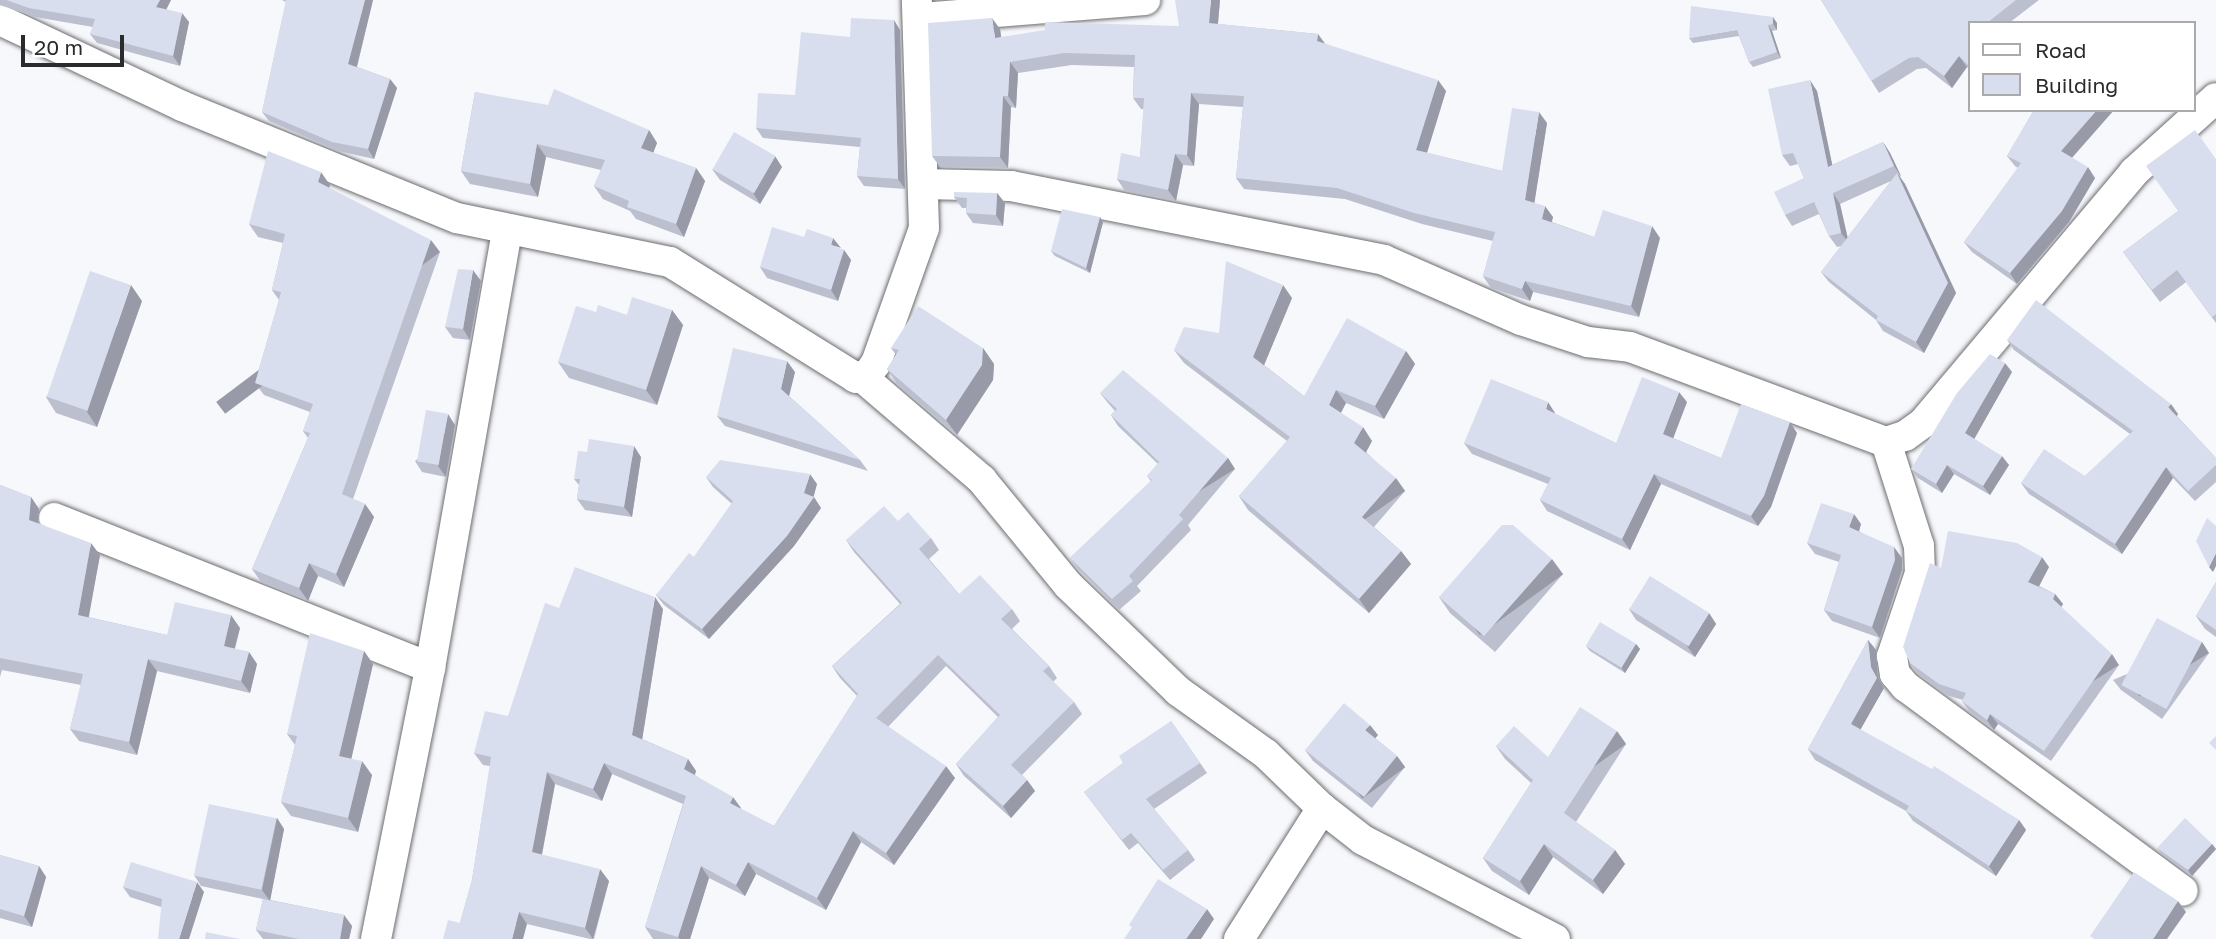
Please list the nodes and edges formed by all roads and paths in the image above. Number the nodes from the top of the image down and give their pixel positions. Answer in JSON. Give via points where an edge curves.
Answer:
{"nodes":[{"id":1,"x":1145,"y":0,"type":"edge"},
{"id":2,"x":919,"y":9,"type":"edge"},
{"id":3,"x":0,"y":20,"type":"edge"},
{"id":4,"x":2216,"y":98,"type":"edge"},
{"id":5,"x":923,"y":184,"type":"junction"},
{"id":6,"x":506,"y":232,"type":"junction"},
{"id":7,"x":862,"y":377,"type":"junction"},
{"id":8,"x":1886,"y":442,"type":"junction"},
{"id":9,"x":54,"y":519,"type":"dead end"},
{"id":10,"x":430,"y":668,"type":"junction"},
{"id":11,"x":1322,"y":808,"type":"junction"},
{"id":12,"x":2183,"y":891,"type":"dead end"},
{"id":13,"x":376,"y":939,"type":"edge"},
{"id":14,"x":1239,"y":939,"type":"edge"},
{"id":15,"x":1555,"y":939,"type":"edge"}],
"edges":[{"from":1,"to":2,"type":"street"},
{"from":2,"to":5,"type":"street"},
{"from":3,"to":6,"type":"street","via":[[182,106],[457,218]]},
{"from":4,"to":8,"type":"street","via":[[2134,172],[1923,423]]},
{"from":5,"to":7,"type":"street","via":[[920,251],[876,363]]},
{"from":5,"to":8,"type":"street","via":[[1010,186],[1384,260],[1521,320],[1588,342],[1630,347]]},
{"from":6,"to":7,"type":"street","via":[[537,232],[670,262],[856,378]]},
{"from":6,"to":10,"type":"street"},
{"from":7,"to":11,"type":"street","via":[[982,480],[1068,585],[1178,691],[1266,754]]},
{"from":8,"to":12,"type":"street","via":[[1919,546],[1920,573],[1892,656],[1895,674],[1905,686]]},
{"from":9,"to":10,"type":"street"},
{"from":10,"to":13,"type":"street"},
{"from":11,"to":14,"type":"street"},
{"from":11,"to":15,"type":"street","via":[[1363,840]]}]}
